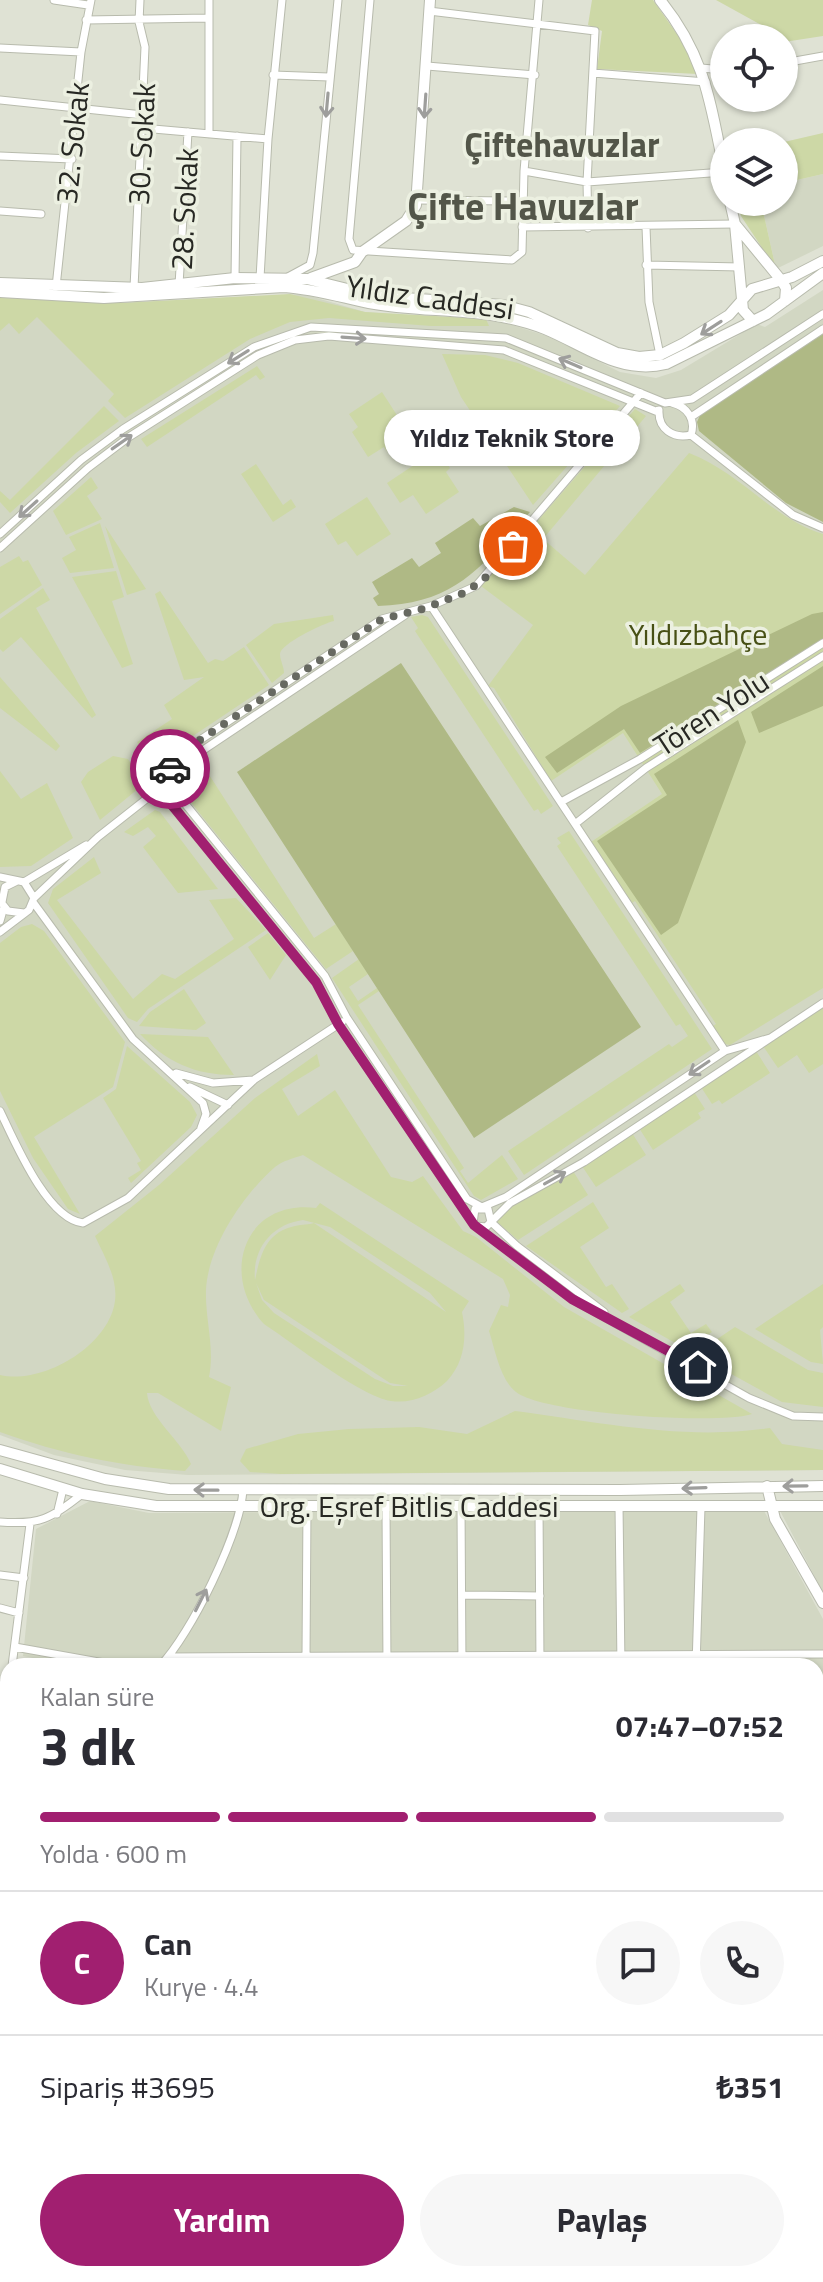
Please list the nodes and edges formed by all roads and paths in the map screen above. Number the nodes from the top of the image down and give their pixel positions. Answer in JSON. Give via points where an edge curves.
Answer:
{"nodes":[{"id":1,"x":54,"y":0,"type":"edge"},
{"id":2,"x":140,"y":0,"type":"edge"},
{"id":3,"x":209,"y":0,"type":"edge"},
{"id":4,"x":282,"y":0,"type":"edge"},
{"id":5,"x":338,"y":0,"type":"edge"},
{"id":6,"x":370,"y":0,"type":"edge"},
{"id":7,"x":539,"y":0,"type":"edge"},
{"id":8,"x":660,"y":0,"type":"edge"},
{"id":9,"x":90,"y":2,"type":"edge"},
{"id":10,"x":430,"y":6,"type":"edge"},
{"id":11,"x":208,"y":18,"type":"junction"},
{"id":12,"x":86,"y":20,"type":"junction"},
{"id":13,"x":139,"y":22,"type":"junction"},
{"id":14,"x":538,"y":24,"type":"junction"},
{"id":15,"x":0,"y":48,"type":"edge"},
{"id":16,"x":81,"y":52,"type":"junction"},
{"id":17,"x":823,"y":56,"type":"edge"},
{"id":18,"x":798,"y":60,"type":"edge"},
{"id":19,"x":427,"y":66,"type":"junction"},
{"id":20,"x":701,"y":68,"type":"junction"},
{"id":21,"x":710,"y":69,"type":"edge"},
{"id":22,"x":593,"y":73,"type":"junction"},
{"id":23,"x":273,"y":75,"type":"junction"},
{"id":24,"x":535,"y":75,"type":"junction"},
{"id":25,"x":329,"y":77,"type":"junction"},
{"id":26,"x":706,"y":82,"type":"junction"},
{"id":27,"x":0,"y":100,"type":"edge"},
{"id":28,"x":77,"y":107,"type":"junction"},
{"id":29,"x":143,"y":115,"type":"junction"},
{"id":30,"x":142,"y":128,"type":"junction"},
{"id":31,"x":715,"y":128,"type":"edge"},
{"id":32,"x":188,"y":132,"type":"junction"},
{"id":33,"x":209,"y":134,"type":"junction"},
{"id":34,"x":237,"y":136,"type":"junction"},
{"id":35,"x":268,"y":139,"type":"junction"},
{"id":36,"x":0,"y":156,"type":"edge"},
{"id":37,"x":72,"y":159,"type":"junction"},
{"id":38,"x":524,"y":171,"type":"junction"},
{"id":39,"x":710,"y":172,"type":"edge"},
{"id":40,"x":587,"y":182,"type":"junction"},
{"id":41,"x":418,"y":200,"type":"junction"},
{"id":42,"x":523,"y":201,"type":"junction"},
{"id":43,"x":0,"y":211,"type":"edge"},
{"id":44,"x":41,"y":214,"type":"dead end"},
{"id":45,"x":733,"y":216,"type":"edge"},
{"id":46,"x":735,"y":224,"type":"junction"},
{"id":47,"x":522,"y":227,"type":"junction"},
{"id":48,"x":646,"y":227,"type":"junction"},
{"id":49,"x":588,"y":228,"type":"junction"},
{"id":50,"x":362,"y":252,"type":"junction"},
{"id":51,"x":823,"y":261,"type":"edge"},
{"id":52,"x":646,"y":265,"type":"junction"},
{"id":53,"x":740,"y":267,"type":"junction"},
{"id":54,"x":823,"y":273,"type":"edge"},
{"id":55,"x":235,"y":278,"type":"junction"},
{"id":56,"x":260,"y":278,"type":"junction"},
{"id":57,"x":286,"y":279,"type":"junction"},
{"id":58,"x":307,"y":279,"type":"junction"},
{"id":59,"x":781,"y":280,"type":"junction"},
{"id":60,"x":0,"y":283,"type":"edge"},
{"id":61,"x":179,"y":285,"type":"junction"},
{"id":62,"x":56,"y":287,"type":"junction"},
{"id":63,"x":134,"y":288,"type":"junction"},
{"id":64,"x":0,"y":292,"type":"edge"},
{"id":65,"x":742,"y":299,"type":"junction"},
{"id":66,"x":785,"y":301,"type":"junction"},
{"id":67,"x":823,"y":314,"type":"edge"},
{"id":68,"x":753,"y":321,"type":"junction"},
{"id":69,"x":823,"y":329,"type":"edge"},
{"id":70,"x":660,"y":355,"type":"junction"},
{"id":71,"x":641,"y":393,"type":"junction"},
{"id":72,"x":635,"y":401,"type":"junction"},
{"id":73,"x":665,"y":403,"type":"junction"},
{"id":74,"x":658,"y":412,"type":"junction"},
{"id":75,"x":691,"y":417,"type":"junction"},
{"id":76,"x":691,"y":435,"type":"junction"},
{"id":77,"x":823,"y":528,"type":"edge"},
{"id":78,"x":0,"y":534,"type":"edge"},
{"id":79,"x":0,"y":548,"type":"edge"},
{"id":80,"x":431,"y":606,"type":"junction"},
{"id":81,"x":823,"y":643,"type":"edge"},
{"id":82,"x":823,"y":656,"type":"edge"},
{"id":83,"x":166,"y":776,"type":"junction"},
{"id":84,"x":159,"y":789,"type":"junction"},
{"id":85,"x":561,"y":802,"type":"junction"},
{"id":86,"x":575,"y":824,"type":"junction"},
{"id":87,"x":98,"y":837,"type":"junction"},
{"id":88,"x":0,"y":877,"type":"edge"},
{"id":89,"x":22,"y":882,"type":"junction"},
{"id":90,"x":2,"y":903,"type":"edge"},
{"id":91,"x":30,"y":906,"type":"junction"},
{"id":92,"x":0,"y":921,"type":"edge"},
{"id":93,"x":0,"y":932,"type":"edge"},
{"id":94,"x":823,"y":1003,"type":"edge"},
{"id":95,"x":347,"y":1018,"type":"junction"},
{"id":96,"x":338,"y":1024,"type":"junction"},
{"id":97,"x":770,"y":1038,"type":"junction"},
{"id":98,"x":725,"y":1051,"type":"junction"},
{"id":99,"x":153,"y":1059,"type":"junction"},
{"id":100,"x":255,"y":1079,"type":"junction"},
{"id":101,"x":185,"y":1084,"type":"junction"},
{"id":102,"x":228,"y":1105,"type":"junction"},
{"id":103,"x":0,"y":1111,"type":"edge"},
{"id":104,"x":198,"y":1133,"type":"junction"},
{"id":105,"x":482,"y":1207,"type":"junction"},
{"id":106,"x":491,"y":1222,"type":"junction"},
{"id":107,"x":474,"y":1225,"type":"junction"},
{"id":108,"x":616,"y":1322,"type":"junction"},
{"id":109,"x":823,"y":1417,"type":"edge"},
{"id":110,"x":0,"y":1450,"type":"edge"},
{"id":111,"x":0,"y":1469,"type":"edge"},
{"id":112,"x":767,"y":1486,"type":"junction"},
{"id":113,"x":823,"y":1486,"type":"edge"},
{"id":114,"x":63,"y":1489,"type":"junction"},
{"id":115,"x":243,"y":1490,"type":"junction"},
{"id":116,"x":82,"y":1494,"type":"junction"},
{"id":117,"x":769,"y":1503,"type":"junction"},
{"id":118,"x":539,"y":1505,"type":"junction"},
{"id":119,"x":619,"y":1505,"type":"junction"},
{"id":120,"x":386,"y":1506,"type":"junction"},
{"id":121,"x":461,"y":1506,"type":"junction"},
{"id":122,"x":823,"y":1506,"type":"edge"},
{"id":123,"x":242,"y":1507,"type":"junction"},
{"id":124,"x":307,"y":1507,"type":"junction"},
{"id":125,"x":701,"y":1507,"type":"junction"},
{"id":126,"x":57,"y":1514,"type":"junction"},
{"id":127,"x":0,"y":1522,"type":"edge"},
{"id":128,"x":30,"y":1524,"type":"junction"},
{"id":129,"x":0,"y":1575,"type":"edge"},
{"id":130,"x":24,"y":1578,"type":"junction"},
{"id":131,"x":462,"y":1595,"type":"junction"},
{"id":132,"x":540,"y":1596,"type":"junction"},
{"id":133,"x":823,"y":1603,"type":"edge"},
{"id":134,"x":0,"y":1608,"type":"edge"},
{"id":135,"x":19,"y":1613,"type":"junction"},
{"id":136,"x":15,"y":1647,"type":"junction"},
{"id":137,"x":771,"y":1654,"type":"junction"},
{"id":138,"x":823,"y":1654,"type":"edge"},
{"id":139,"x":540,"y":1655,"type":"junction"},
{"id":140,"x":621,"y":1655,"type":"junction"},
{"id":141,"x":697,"y":1655,"type":"junction"},
{"id":142,"x":387,"y":1656,"type":"junction"},
{"id":143,"x":462,"y":1656,"type":"junction"},
{"id":144,"x":168,"y":1657,"type":"joint"},
{"id":145,"x":306,"y":1657,"type":"junction"},
{"id":146,"x":13,"y":1658,"type":"edge"},
{"id":147,"x":76,"y":1658,"type":"edge"},
{"id":148,"x":697,"y":1658,"type":"edge"},
{"id":149,"x":771,"y":1658,"type":"edge"}],
"edges":[{"from":1,"to":9,"type":"street"},
{"from":2,"to":13,"type":"street","name":"30. Sokak"},
{"from":3,"to":11,"type":"street"},
{"from":4,"to":23,"type":"street"},
{"from":5,"to":25,"type":"street"},
{"from":6,"to":50,"type":"street","via":[[349,239],[353,250]]},
{"from":7,"to":14,"type":"street"},
{"from":8,"to":20,"type":"main road","via":[[693,46]]},
{"from":9,"to":12,"type":"street","name":"32. Sokak"},
{"from":10,"to":14,"type":"street"},
{"from":10,"to":19,"type":"main road"},
{"from":11,"to":13,"type":"street"},
{"from":11,"to":33,"type":"street"},
{"from":12,"to":13,"type":"street"},
{"from":12,"to":16,"type":"street","name":"32. Sokak"},
{"from":13,"to":29,"type":"street","name":"30. Sokak","via":[[145,47]]},
{"from":14,"to":22,"type":"street","via":[[595,31]]},
{"from":14,"to":24,"type":"street"},
{"from":15,"to":16,"type":"street"},
{"from":16,"to":28,"type":"street","name":"32. Sokak"},
{"from":17,"to":18,"type":"street"},
{"from":19,"to":24,"type":"street"},
{"from":19,"to":41,"type":"main road","one_way":true},
{"from":20,"to":21,"type":"street"},
{"from":20,"to":26,"type":"main road"},
{"from":22,"to":26,"type":"street"},
{"from":22,"to":40,"type":"street"},
{"from":23,"to":25,"type":"street"},
{"from":23,"to":35,"type":"street"},
{"from":24,"to":38,"type":"street"},
{"from":25,"to":57,"type":"street","one_way":true,"via":[[313,253],[310,265]]},
{"from":26,"to":31,"type":"main road"},
{"from":27,"to":28,"type":"street"},
{"from":28,"to":29,"type":"street"},
{"from":28,"to":37,"type":"street","name":"32. Sokak"},
{"from":29,"to":30,"type":"street","name":"30. Sokak"},
{"from":30,"to":32,"type":"street"},
{"from":30,"to":63,"type":"street","name":"30. Sokak"},
{"from":32,"to":33,"type":"street"},
{"from":32,"to":61,"type":"street","name":"28. Sokak"},
{"from":33,"to":34,"type":"street"},
{"from":34,"to":35,"type":"street"},
{"from":34,"to":55,"type":"street"},
{"from":35,"to":56,"type":"street"},
{"from":36,"to":37,"type":"street"},
{"from":37,"to":62,"type":"street","name":"32. Sokak"},
{"from":38,"to":40,"type":"street"},
{"from":38,"to":42,"type":"street"},
{"from":39,"to":40,"type":"street"},
{"from":40,"to":49,"type":"street"},
{"from":41,"to":42,"type":"street"},
{"from":41,"to":50,"type":"main road","via":[[406,221]]},
{"from":42,"to":47,"type":"street"},
{"from":43,"to":44,"type":"street"},
{"from":45,"to":46,"type":"main road"},
{"from":46,"to":48,"type":"street"},
{"from":46,"to":53,"type":"main road"},
{"from":46,"to":59,"type":"main road"},
{"from":47,"to":49,"type":"street"},
{"from":47,"to":50,"type":"street","via":[[522,252],[512,260]]},
{"from":48,"to":49,"type":"street"},
{"from":48,"to":52,"type":"street"},
{"from":50,"to":58,"type":"main road","via":[[346,267]]},
{"from":51,"to":59,"type":"main road","name":"Yıldız Caddesi"},
{"from":52,"to":53,"type":"street"},
{"from":52,"to":70,"type":"street"},
{"from":53,"to":65,"type":"main road"},
{"from":54,"to":66,"type":"main road","name":"Yıldız Caddesi"},
{"from":55,"to":56,"type":"main road","name":"Yıldız Caddesi"},
{"from":55,"to":61,"type":"main road","name":"Yıldız Caddesi"},
{"from":56,"to":57,"type":"main road","name":"Yıldız Caddesi"},
{"from":57,"to":58,"type":"main road","name":"Yıldız Caddesi"},
{"from":58,"to":70,"type":"main road","name":"Yıldız Caddesi","via":[[376,296],[503,305],[617,353]]},
{"from":59,"to":65,"type":"main road","name":"Yıldız Caddesi","via":[[759,285]]},
{"from":59,"to":66,"type":"main road"},
{"from":60,"to":62,"type":"main road","name":"Yıldız Caddesi"},
{"from":61,"to":63,"type":"main road","name":"Yıldız Caddesi"},
{"from":62,"to":63,"type":"main road","name":"Yıldız Caddesi"},
{"from":64,"to":68,"type":"main road","name":"Yıldız Caddesi","via":[[104,298],[312,289],[369,303],[481,311],[514,319],[634,368],[666,364]]},
{"from":65,"to":68,"type":"main road","via":[[745,315]]},
{"from":65,"to":70,"type":"main road","name":"Yıldız Caddesi","one_way":true,"via":[[713,327]]},
{"from":66,"to":68,"type":"main road","name":"Yıldız Caddesi"},
{"from":67,"to":73,"type":"street","via":[[692,399]]},
{"from":69,"to":75,"type":"street"},
{"from":71,"to":72,"type":"street"},
{"from":71,"to":73,"type":"street"},
{"from":71,"to":78,"type":"street","one_way":true,"via":[[497,336],[329,326],[293,331],[254,347],[123,429]]},
{"from":72,"to":74,"type":"street"},
{"from":79,"to":72,"type":"street","one_way":true,"via":[[129,437],[258,355],[295,340],[329,336],[504,350]]},
{"from":72,"to":80,"type":"street","via":[[485,578]]},
{"from":73,"to":74,"type":"street"},
{"from":73,"to":75,"type":"street","via":[[680,406]]},
{"from":74,"to":76,"type":"street","via":[[667,432]]},
{"from":75,"to":76,"type":"street"},
{"from":76,"to":77,"type":"street","via":[[793,515]]},
{"from":80,"to":83,"type":"street","via":[[382,619],[176,756]]},
{"from":80,"to":85,"type":"street"},
{"from":81,"to":85,"type":"street","name":"Tören Yolu","via":[[640,759]]},
{"from":82,"to":86,"type":"street","name":"Tören Yolu","via":[[646,768]]},
{"from":83,"to":84,"type":"street"},
{"from":83,"to":95,"type":"street","via":[[238,874],[303,946]]},
{"from":84,"to":87,"type":"street"},
{"from":84,"to":96,"type":"street","via":[[301,963]]},
{"from":85,"to":86,"type":"street"},
{"from":86,"to":98,"type":"street"},
{"from":87,"to":89,"type":"street"},
{"from":87,"to":91,"type":"street"},
{"from":88,"to":89,"type":"street"},
{"from":89,"to":90,"type":"street","via":[[5,887]]},
{"from":89,"to":91,"type":"street"},
{"from":90,"to":91,"type":"street","via":[[13,914]]},
{"from":90,"to":92,"type":"street"},
{"from":91,"to":93,"type":"street"},
{"from":91,"to":99,"type":"street"},
{"from":94,"to":97,"type":"street"},
{"from":95,"to":96,"type":"street"},
{"from":95,"to":105,"type":"street","via":[[467,1199]]},
{"from":96,"to":100,"type":"street"},
{"from":96,"to":107,"type":"street"},
{"from":97,"to":98,"type":"street"},
{"from":106,"to":97,"type":"street","one_way":true,"via":[[510,1203],[584,1162]]},
{"from":98,"to":105,"type":"street","one_way":true,"via":[[506,1197]]},
{"from":99,"to":100,"type":"street","via":[[197,1081],[229,1084]]},
{"from":99,"to":101,"type":"street"},
{"from":100,"to":102,"type":"street"},
{"from":101,"to":102,"type":"street"},
{"from":101,"to":104,"type":"street","via":[[206,1114]]},
{"from":102,"to":104,"type":"street"},
{"from":103,"to":104,"type":"street","via":[[33,1175],[62,1215],[75,1222],[91,1221],[128,1198]]},
{"from":105,"to":106,"type":"street","via":[[491,1212]]},
{"from":105,"to":107,"type":"street","via":[[471,1215]]},
{"from":106,"to":107,"type":"street","via":[[483,1228]]},
{"from":106,"to":108,"type":"street"},
{"from":107,"to":108,"type":"street","via":[[572,1299]]},
{"from":108,"to":109,"type":"street","via":[[763,1405],[793,1416]]},
{"from":115,"to":110,"type":"main road","name":"Org. Eşref Bitlis Caddesi","one_way":true,"via":[[169,1489],[105,1479]]},
{"from":111,"to":114,"type":"main road","name":"Org. Eşref Bitlis Caddesi"},
{"from":113,"to":112,"type":"main road","name":"Org. Eşref Bitlis Caddesi","one_way":true},
{"from":112,"to":115,"type":"main road","name":"Org. Eşref Bitlis Caddesi","one_way":true},
{"from":112,"to":117,"type":"main road"},
{"from":114,"to":116,"type":"main road","name":"Org. Eşref Bitlis Caddesi"},
{"from":114,"to":126,"type":"street"},
{"from":115,"to":123,"type":"street"},
{"from":116,"to":123,"type":"main road","name":"Org. Eşref Bitlis Caddesi","via":[[156,1506]]},
{"from":116,"to":126,"type":"street"},
{"from":117,"to":122,"type":"main road","name":"Org. Eşref Bitlis Caddesi"},
{"from":117,"to":125,"type":"main road","name":"Org. Eşref Bitlis Caddesi"},
{"from":117,"to":133,"type":"main road"},
{"from":118,"to":119,"type":"main road","name":"Org. Eşref Bitlis Caddesi"},
{"from":118,"to":121,"type":"main road","name":"Org. Eşref Bitlis Caddesi"},
{"from":118,"to":132,"type":"street"},
{"from":119,"to":125,"type":"main road","name":"Org. Eşref Bitlis Caddesi"},
{"from":119,"to":140,"type":"street"},
{"from":120,"to":121,"type":"main road","name":"Org. Eşref Bitlis Caddesi"},
{"from":120,"to":124,"type":"main road","name":"Org. Eşref Bitlis Caddesi"},
{"from":120,"to":142,"type":"street"},
{"from":121,"to":131,"type":"street"},
{"from":123,"to":124,"type":"main road","name":"Org. Eşref Bitlis Caddesi"},
{"from":144,"to":123,"type":"street","one_way":true,"via":[[234,1536]]},
{"from":124,"to":145,"type":"street"},
{"from":125,"to":141,"type":"street"},
{"from":126,"to":128,"type":"street"},
{"from":127,"to":128,"type":"street"},
{"from":128,"to":130,"type":"street"},
{"from":129,"to":130,"type":"street"},
{"from":130,"to":135,"type":"street"},
{"from":131,"to":132,"type":"street"},
{"from":131,"to":143,"type":"street"},
{"from":132,"to":139,"type":"street"},
{"from":134,"to":135,"type":"street"},
{"from":135,"to":136,"type":"street"},
{"from":136,"to":146,"type":"street"},
{"from":136,"to":147,"type":"street"},
{"from":137,"to":138,"type":"street"},
{"from":137,"to":141,"type":"street"},
{"from":137,"to":149,"type":"street"},
{"from":139,"to":140,"type":"street"},
{"from":139,"to":143,"type":"street"},
{"from":140,"to":141,"type":"street"},
{"from":141,"to":148,"type":"street"},
{"from":142,"to":143,"type":"street"},
{"from":142,"to":145,"type":"street"},
{"from":144,"to":145,"type":"street"}]}
